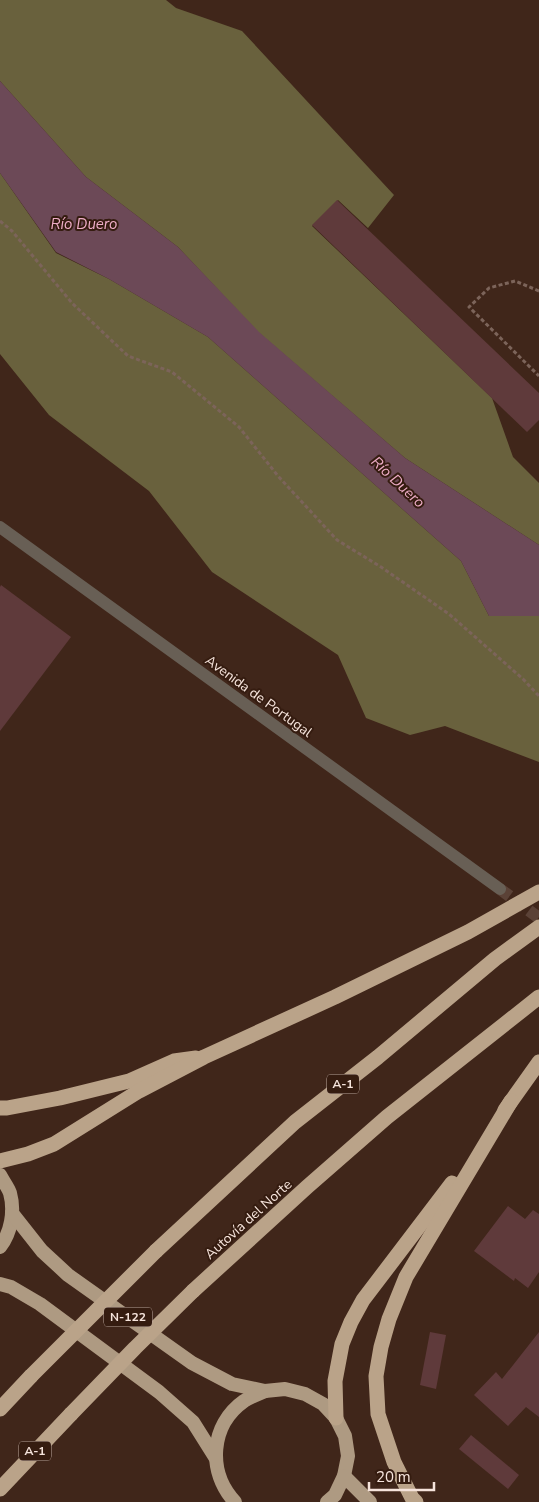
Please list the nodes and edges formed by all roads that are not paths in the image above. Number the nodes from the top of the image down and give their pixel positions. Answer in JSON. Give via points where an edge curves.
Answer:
{"nodes":[{"id":1,"x":0,"y":527,"type":"edge"},
{"id":2,"x":500,"y":889,"type":"tunnel mouth"},
{"id":3,"x":539,"y":892,"type":"edge"},
{"id":4,"x":539,"y":927,"type":"edge"},
{"id":5,"x":539,"y":997,"type":"edge"},
{"id":6,"x":204,"y":1057,"type":"junction"},
{"id":7,"x":539,"y":1062,"type":"edge"},
{"id":8,"x":512,"y":1102,"type":"junction"},
{"id":9,"x":0,"y":1108,"type":"edge"},
{"id":10,"x":0,"y":1161,"type":"edge"},
{"id":11,"x":0,"y":1175,"type":"edge"},
{"id":12,"x":12,"y":1213,"type":"junction"},
{"id":13,"x":0,"y":1247,"type":"edge"},
{"id":14,"x":0,"y":1284,"type":"edge"},
{"id":15,"x":265,"y":1391,"type":"junction"},
{"id":16,"x":0,"y":1409,"type":"edge"},
{"id":17,"x":336,"y":1418,"type":"junction"},
{"id":18,"x":215,"y":1457,"type":"junction"},
{"id":19,"x":344,"y":1476,"type":"junction"},
{"id":20,"x":0,"y":1489,"type":"edge"},
{"id":21,"x":236,"y":1502,"type":"edge"},
{"id":22,"x":328,"y":1502,"type":"edge"},
{"id":23,"x":370,"y":1502,"type":"edge"},
{"id":24,"x":416,"y":1502,"type":"edge"}],
"edges":[{"from":1,"to":2,"type":"street","name":"Avenida de Portugal"},
{"from":3,"to":6,"type":"highway","via":[[468,932]]},
{"from":4,"to":16,"type":"highway","number":"A-1","bridge":true,"via":[[295,1122],[156,1251]]},
{"from":5,"to":20,"type":"highway","name":"Autovía del Norte","number":"A-1","bridge":true,"via":[[387,1117],[193,1291]]},
{"from":6,"to":9,"type":"highway","via":[[174,1061],[129,1080],[69,1096]]},
{"from":6,"to":10,"type":"highway","via":[[139,1091],[54,1144]]},
{"from":7,"to":8,"type":"highway"},
{"from":8,"to":17,"type":"highway","via":[[363,1300],[342,1344],[335,1381]]},
{"from":8,"to":24,"type":"highway","via":[[406,1277],[381,1347],[376,1376],[378,1414],[394,1462]]},
{"from":11,"to":12,"type":"highway","number":"N-122","via":[[10,1192]]},
{"from":12,"to":13,"type":"highway","number":"N-122","via":[[7,1238]]},
{"from":12,"to":15,"type":"highway","number":"N-122","via":[[42,1251],[68,1274],[192,1363],[232,1384]]},
{"from":14,"to":18,"type":"highway","number":"N-122","via":[[40,1304],[159,1392],[193,1422]]},
{"from":15,"to":17,"type":"highway","number":"N-122","via":[[285,1389],[305,1394]]},
{"from":15,"to":18,"type":"highway","number":"N-122","via":[[244,1400],[228,1415],[218,1435]]},
{"from":17,"to":19,"type":"highway","number":"N-122","via":[[345,1436],[348,1456]]},
{"from":18,"to":21,"type":"highway","number":"N-122","via":[[219,1477]]},
{"from":19,"to":22,"type":"highway","number":"N-122"},
{"from":19,"to":23,"type":"highway"}]}
